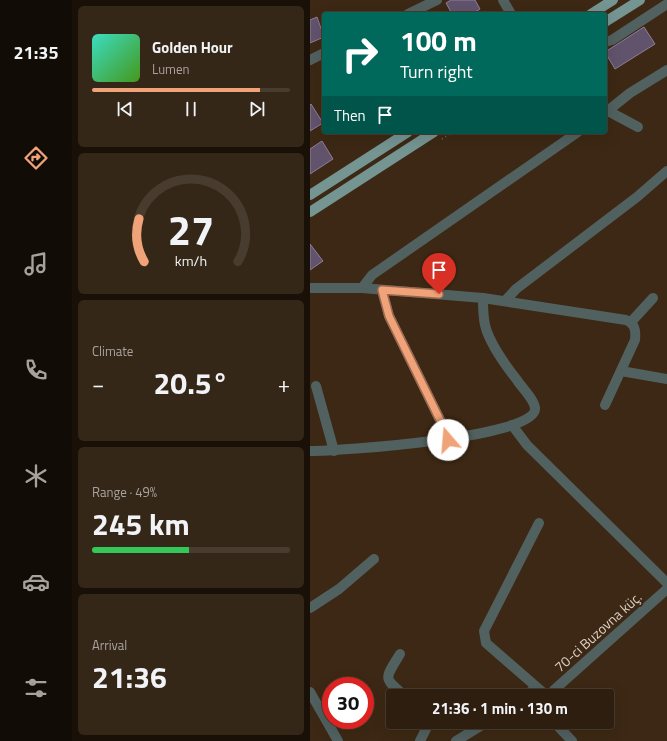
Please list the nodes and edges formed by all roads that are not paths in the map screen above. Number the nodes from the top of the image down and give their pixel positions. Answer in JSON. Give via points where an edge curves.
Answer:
{"nodes":[{"id":1,"x":437,"y":0,"type":"edge"},
{"id":2,"x":503,"y":0,"type":"edge"},
{"id":3,"x":613,"y":0,"type":"edge"},
{"id":4,"x":640,"y":0,"type":"edge"},
{"id":5,"x":667,"y":4,"type":"edge"},
{"id":6,"x":412,"y":12,"type":"edge"},
{"id":7,"x":510,"y":12,"type":"edge"},
{"id":8,"x":594,"y":12,"type":"edge"},
{"id":9,"x":607,"y":21,"type":"edge"},
{"id":10,"x":607,"y":41,"type":"edge"},
{"id":11,"x":322,"y":54,"type":"edge"},
{"id":12,"x":310,"y":60,"type":"edge"},
{"id":13,"x":667,"y":70,"type":"edge"},
{"id":14,"x":607,"y":112,"type":"edge"},
{"id":15,"x":638,"y":127,"type":"dead end"},
{"id":16,"x":405,"y":134,"type":"edge"},
{"id":17,"x":431,"y":134,"type":"edge"},
{"id":18,"x":575,"y":134,"type":"edge"},
{"id":19,"x":667,"y":171,"type":"edge"},
{"id":20,"x":310,"y":195,"type":"edge"},
{"id":21,"x":310,"y":212,"type":"edge"},
{"id":22,"x":310,"y":288,"type":"edge"},
{"id":23,"x":362,"y":288,"type":"junction"},
{"id":24,"x":382,"y":290,"type":"junction"},
{"id":25,"x":483,"y":298,"type":"junction"},
{"id":26,"x":653,"y":298,"type":"dead end"},
{"id":27,"x":505,"y":301,"type":"junction"},
{"id":28,"x":631,"y":322,"type":"junction"},
{"id":29,"x":621,"y":371,"type":"junction"},
{"id":30,"x":667,"y":379,"type":"edge"},
{"id":31,"x":316,"y":386,"type":"dead end"},
{"id":32,"x":605,"y":405,"type":"dead end"},
{"id":33,"x":512,"y":425,"type":"junction"},
{"id":34,"x":448,"y":440,"type":"junction"},
{"id":35,"x":334,"y":451,"type":"junction"},
{"id":36,"x":310,"y":452,"type":"edge"},
{"id":37,"x":539,"y":523,"type":"dead end"},
{"id":38,"x":374,"y":559,"type":"dead end"},
{"id":39,"x":667,"y":583,"type":"edge"},
{"id":40,"x":667,"y":589,"type":"edge"},
{"id":41,"x":310,"y":608,"type":"edge"},
{"id":42,"x":400,"y":654,"type":"dead end"},
{"id":43,"x":536,"y":687,"type":"joint"},
{"id":44,"x":397,"y":689,"type":"edge"},
{"id":45,"x":539,"y":689,"type":"edge"},
{"id":46,"x":555,"y":689,"type":"edge"},
{"id":47,"x":310,"y":692,"type":"edge"},
{"id":48,"x":425,"y":729,"type":"edge"},
{"id":49,"x":476,"y":729,"type":"edge"},
{"id":50,"x":561,"y":729,"type":"edge"},
{"id":51,"x":338,"y":741,"type":"edge"},
{"id":52,"x":421,"y":741,"type":"edge"},
{"id":53,"x":456,"y":741,"type":"edge"},
{"id":54,"x":572,"y":741,"type":"edge"}],
"edges":[{"from":1,"to":6,"type":"street"},
{"from":2,"to":7,"type":"street"},
{"from":3,"to":8,"type":"main road"},
{"from":4,"to":9,"type":"main road"},
{"from":5,"to":10,"type":"street"},
{"from":11,"to":12,"type":"street"},
{"from":13,"to":14,"type":"street","via":[[630,93]]},
{"from":14,"to":15,"type":"street"},
{"from":16,"to":20,"type":"main road"},
{"from":17,"to":21,"type":"main road"},
{"from":18,"to":23,"type":"street","via":[[372,275]]},
{"from":19,"to":27,"type":"street","via":[[637,197],[516,289]]},
{"from":22,"to":23,"type":"street"},
{"from":23,"to":24,"type":"street"},
{"from":24,"to":25,"type":"street"},
{"from":24,"to":34,"type":"street","via":[[389,316]]},
{"from":25,"to":27,"type":"street"},
{"from":25,"to":33,"type":"street","via":[[483,317],[489,336],[535,409],[529,418]]},
{"from":26,"to":28,"type":"street"},
{"from":27,"to":28,"type":"street","via":[[618,317]]},
{"from":28,"to":29,"type":"street","via":[[636,332],[635,340]]},
{"from":29,"to":30,"type":"street"},
{"from":29,"to":32,"type":"street"},
{"from":31,"to":35,"type":"street"},
{"from":33,"to":34,"type":"street"},
{"from":33,"to":39,"type":"street","via":[[526,445]]},
{"from":34,"to":35,"type":"street"},
{"from":35,"to":36,"type":"street"},
{"from":37,"to":43,"type":"street","via":[[484,631],[486,643]]},
{"from":38,"to":41,"type":"street","via":[[339,590]]},
{"from":40,"to":46,"type":"street","name":"70-ci Buzovna küç."},
{"from":42,"to":44,"type":"street","via":[[387,678]]},
{"from":43,"to":45,"type":"street"},
{"from":47,"to":51,"type":"street"},
{"from":48,"to":52,"type":"street"},
{"from":49,"to":53,"type":"street"},
{"from":50,"to":54,"type":"street"}]}
